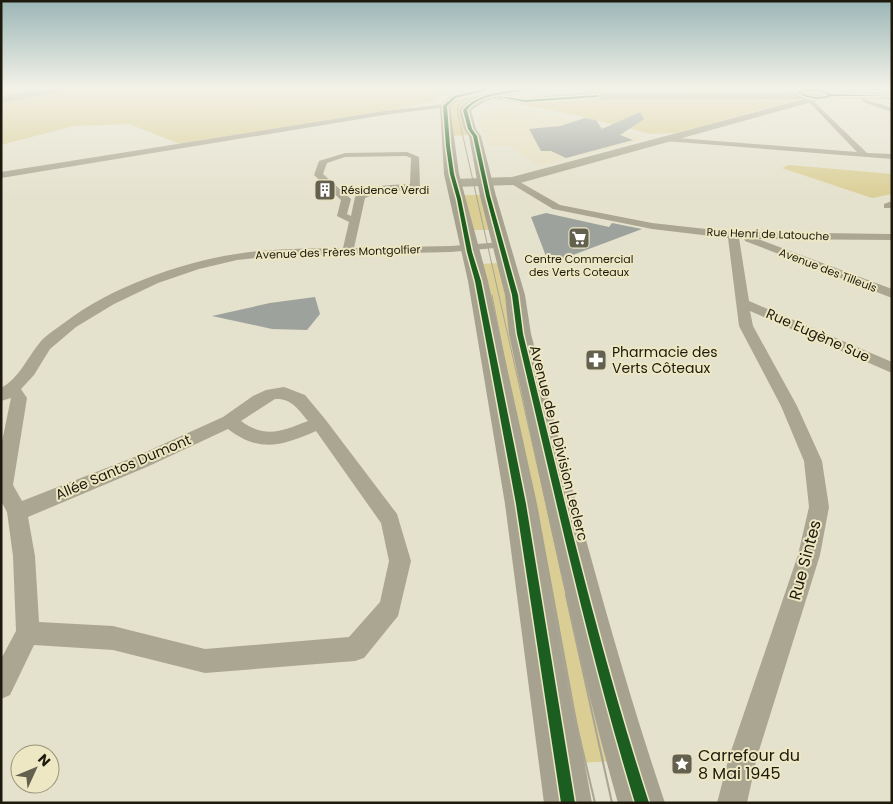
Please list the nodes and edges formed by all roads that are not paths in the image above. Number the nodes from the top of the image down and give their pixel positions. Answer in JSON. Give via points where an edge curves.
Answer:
{"nodes":[{"id":1,"x":302,"y":126,"type":"edge"},
{"id":2,"x":447,"y":126,"type":"edge"},
{"id":3,"x":469,"y":126,"type":"edge"},
{"id":4,"x":708,"y":126,"type":"edge"},
{"id":5,"x":839,"y":126,"type":"edge"},
{"id":6,"x":666,"y":139,"type":"junction"},
{"id":7,"x":865,"y":155,"type":"junction"},
{"id":8,"x":892,"y":157,"type":"edge"},
{"id":9,"x":1,"y":175,"type":"edge"},
{"id":10,"x":513,"y":181,"type":"junction"},
{"id":11,"x":486,"y":182,"type":"junction"},
{"id":12,"x":454,"y":183,"type":"junction"},
{"id":13,"x":557,"y":207,"type":"joint"},
{"id":14,"x":356,"y":221,"type":"junction"},
{"id":15,"x":735,"y":235,"type":"junction"},
{"id":16,"x":892,"y":237,"type":"edge"},
{"id":17,"x":502,"y":245,"type":"junction"},
{"id":18,"x":468,"y":246,"type":"junction"},
{"id":19,"x":348,"y":251,"type":"junction"},
{"id":20,"x":892,"y":294,"type":"edge"},
{"id":21,"x":743,"y":303,"type":"junction"},
{"id":22,"x":892,"y":368,"type":"edge"},
{"id":23,"x":7,"y":392,"type":"edge"},
{"id":24,"x":229,"y":421,"type":"junction"},
{"id":25,"x":319,"y":423,"type":"junction"},
{"id":26,"x":17,"y":512,"type":"junction"},
{"id":27,"x":28,"y":633,"type":"junction"},
{"id":28,"x":355,"y":649,"type":"joint"},
{"id":29,"x":1,"y":686,"type":"edge"},
{"id":30,"x":568,"y":803,"type":"edge"},
{"id":31,"x":642,"y":803,"type":"edge"},
{"id":32,"x":732,"y":803,"type":"edge"}],
"edges":[{"from":1,"to":9,"type":"street"},
{"from":2,"to":12,"type":"main road","via":[[446,137]]},
{"from":3,"to":11,"type":"main road","name":"Avenue de la Division Leclerc","via":[[475,136]]},
{"from":4,"to":6,"type":"main road"},
{"from":5,"to":7,"type":"street"},
{"from":6,"to":7,"type":"street"},
{"from":6,"to":10,"type":"main road"},
{"from":7,"to":8,"type":"street"},
{"from":10,"to":11,"type":"main road"},
{"from":10,"to":13,"type":"street"},
{"from":11,"to":12,"type":"main road"},
{"from":11,"to":17,"type":"main road","name":"Avenue de la Division Leclerc"},
{"from":12,"to":18,"type":"main road"},
{"from":13,"to":15,"type":"street","name":"Rue Henri de Latouche","via":[[652,226]]},
{"from":14,"to":14,"type":"street","via":[[360,197],[369,191],[415,187],[415,157],[407,154],[345,155],[323,161],[318,175],[346,199],[342,216]]},
{"from":14,"to":19,"type":"street"},
{"from":15,"to":16,"type":"street","name":"Rue Henri de Latouche"},
{"from":15,"to":20,"type":"street","name":"Avenue des Tilleuls"},
{"from":15,"to":21,"type":"street","name":"Rue Sintes"},
{"from":17,"to":18,"type":"street","name":"Avenue des Frères Montgolfier"},
{"from":17,"to":31,"type":"main road","name":"Avenue de la Division Leclerc","via":[[516,295],[520,334],[576,565]]},
{"from":18,"to":19,"type":"street","name":"Avenue des Frères Montgolfier"},
{"from":18,"to":30,"type":"main road","via":[[478,282],[521,504]]},
{"from":19,"to":23,"type":"street","name":"Avenue des Frères Montgolfier","via":[[277,252],[237,257],[154,280],[109,301],[71,324],[44,346],[29,371]]},
{"from":21,"to":22,"type":"street","name":"Rue Eugène Sue"},
{"from":21,"to":32,"type":"street","name":"Rue Sintes","via":[[746,326],[789,406],[813,460],[819,507],[809,554],[743,757]]},
{"from":23,"to":26,"type":"street","via":[[19,398],[3,485]]},
{"from":24,"to":25,"type":"street","via":[[250,436],[264,440],[281,438]]},
{"from":24,"to":25,"type":"street","name":"Allée Santos Dumont","via":[[260,400],[284,393],[299,399]]},
{"from":24,"to":26,"type":"street","name":"Allée Santos Dumont"},
{"from":25,"to":28,"type":"street","name":"Allée Santos Dumont","via":[[390,520],[400,561],[390,608]]},
{"from":26,"to":27,"type":"street","via":[[26,566]]},
{"from":27,"to":28,"type":"street","via":[[113,638],[205,661]]},
{"from":27,"to":29,"type":"street"}]}
